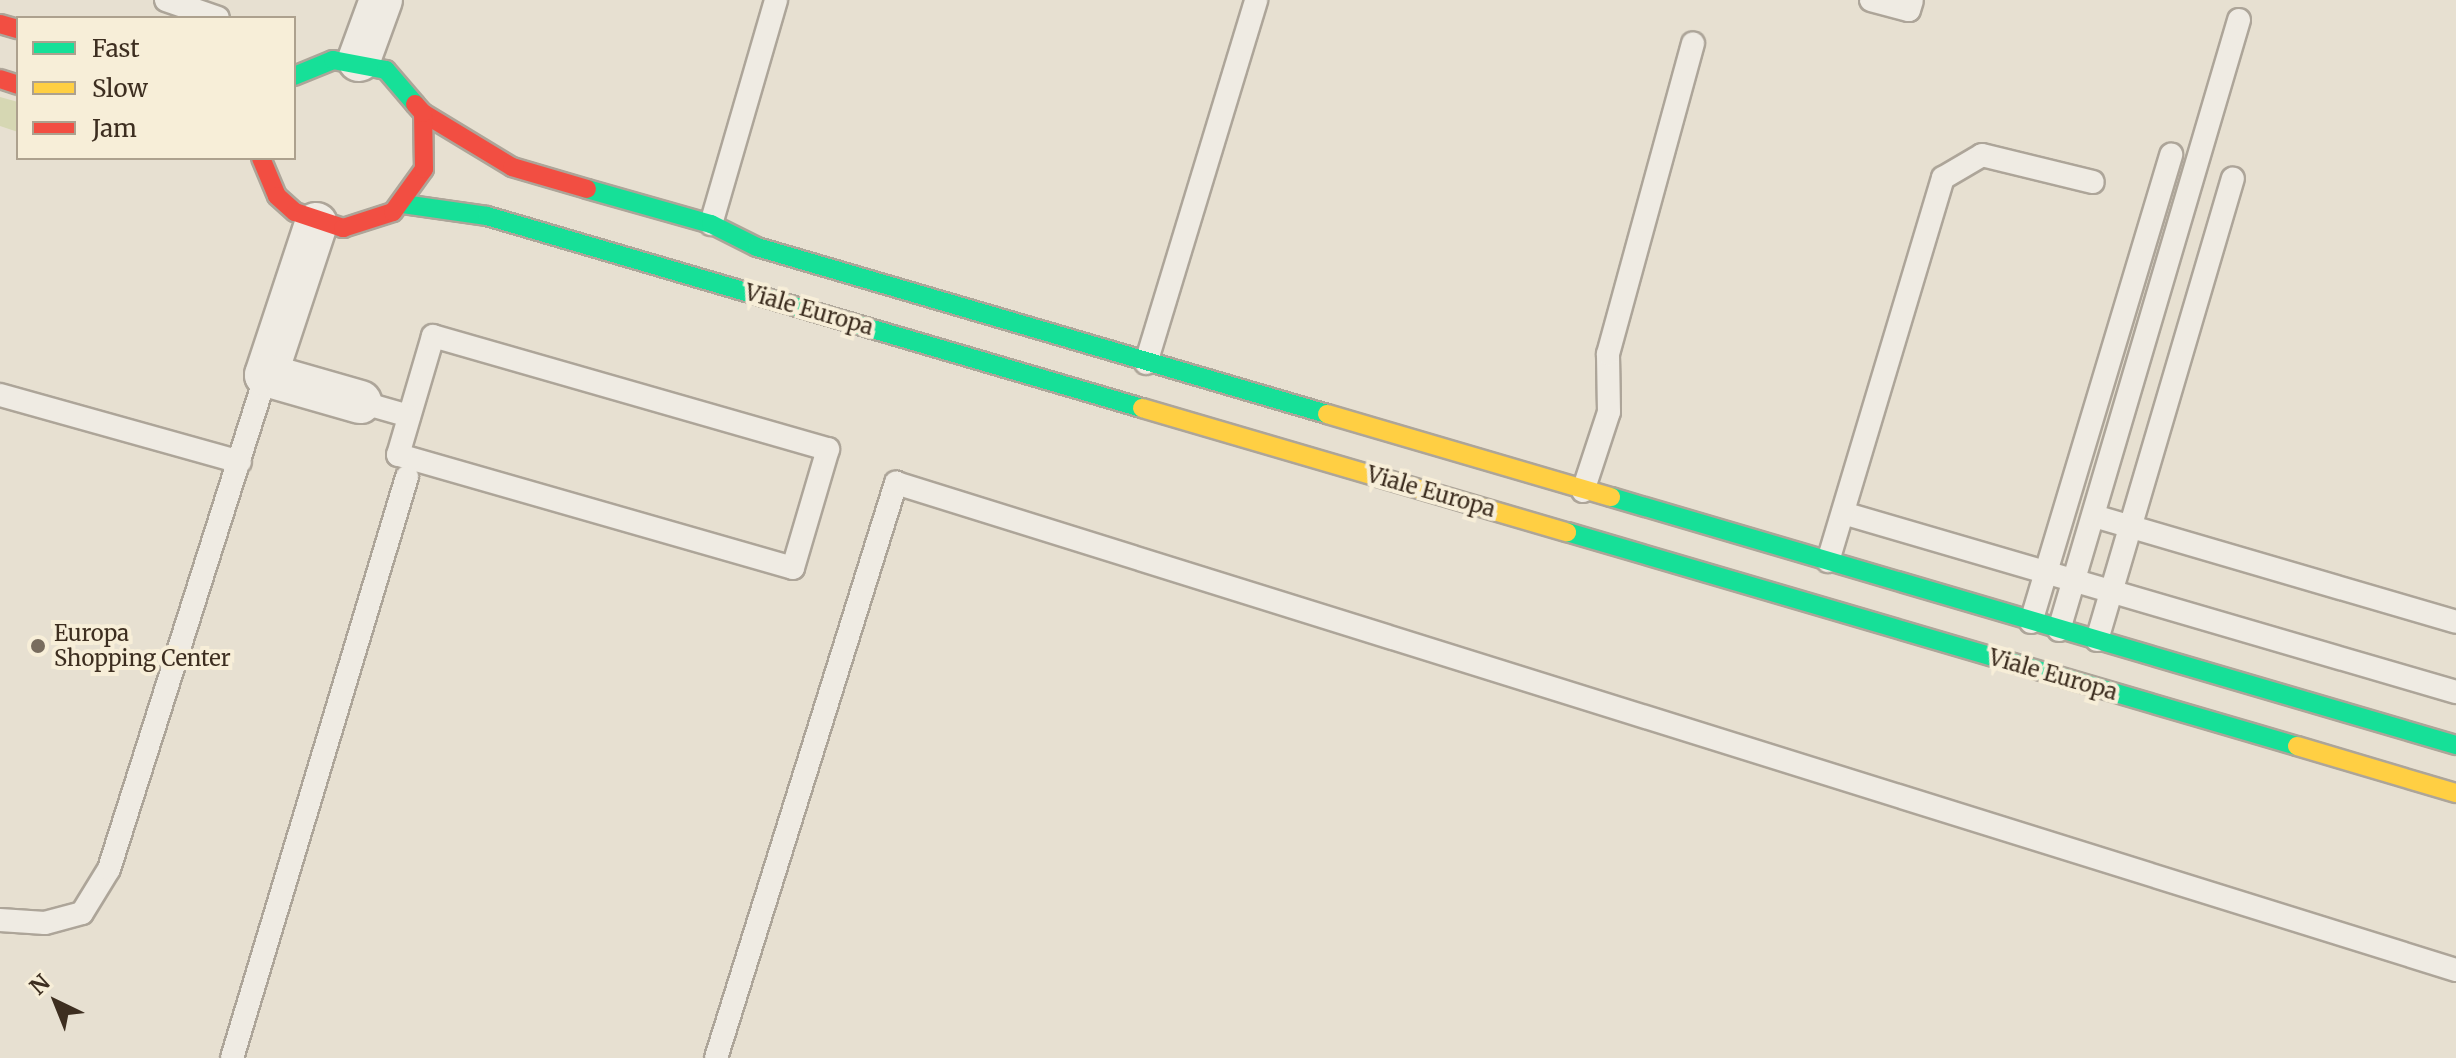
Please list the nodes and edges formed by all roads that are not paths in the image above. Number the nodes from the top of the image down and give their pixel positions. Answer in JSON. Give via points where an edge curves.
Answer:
{"nodes":[{"id":1,"x":166,"y":0,"type":"edge"},
{"id":2,"x":381,"y":0,"type":"edge"},
{"id":3,"x":776,"y":0,"type":"edge"},
{"id":4,"x":1256,"y":0,"type":"edge"},
{"id":5,"x":1871,"y":0,"type":"edge"},
{"id":6,"x":1912,"y":0,"type":"edge"},
{"id":7,"x":212,"y":16,"type":"edge"},
{"id":8,"x":2239,"y":20,"type":"dead end"},
{"id":9,"x":1693,"y":43,"type":"dead end"},
{"id":10,"x":359,"y":60,"type":"junction"},
{"id":11,"x":299,"y":67,"type":"edge"},
{"id":12,"x":423,"y":113,"type":"junction"},
{"id":13,"x":2171,"y":155,"type":"dead end"},
{"id":14,"x":242,"y":163,"type":"dead end"},
{"id":15,"x":263,"y":166,"type":"edge"},
{"id":16,"x":2233,"y":179,"type":"dead end"},
{"id":17,"x":2093,"y":182,"type":"dead end"},
{"id":18,"x":403,"y":204,"type":"junction"},
{"id":19,"x":316,"y":224,"type":"junction"},
{"id":20,"x":711,"y":224,"type":"junction"},
{"id":21,"x":1146,"y":363,"type":"junction"},
{"id":22,"x":266,"y":375,"type":"junction"},
{"id":23,"x":0,"y":395,"type":"edge"},
{"id":24,"x":360,"y":402,"type":"joint"},
{"id":25,"x":409,"y":416,"type":"junction"},
{"id":26,"x":240,"y":462,"type":"junction"},
{"id":27,"x":407,"y":477,"type":"dead end"},
{"id":28,"x":1583,"y":491,"type":"junction"},
{"id":29,"x":1843,"y":513,"type":"junction"},
{"id":30,"x":2094,"y":516,"type":"junction"},
{"id":31,"x":2130,"y":527,"type":"junction"},
{"id":32,"x":1828,"y":561,"type":"junction"},
{"id":33,"x":2047,"y":573,"type":"junction"},
{"id":34,"x":2075,"y":581,"type":"junction"},
{"id":35,"x":2112,"y":592,"type":"junction"},
{"id":36,"x":2031,"y":622,"type":"junction"},
{"id":37,"x":2456,"y":622,"type":"edge"},
{"id":38,"x":2059,"y":630,"type":"junction"},
{"id":39,"x":2097,"y":640,"type":"junction"},
{"id":40,"x":2456,"y":692,"type":"edge"},
{"id":41,"x":2456,"y":745,"type":"edge"},
{"id":42,"x":2456,"y":793,"type":"edge"},
{"id":43,"x":0,"y":920,"type":"edge"},
{"id":44,"x":2456,"y":970,"type":"edge"},
{"id":45,"x":232,"y":1058,"type":"edge"},
{"id":46,"x":716,"y":1058,"type":"edge"}],
"edges":[{"from":1,"to":7,"type":"lane"},
{"from":2,"to":10,"type":"street"},
{"from":3,"to":20,"type":"lane"},
{"from":4,"to":21,"type":"lane"},
{"from":5,"to":6,"type":"lane","via":[[1909,10]]},
{"from":8,"to":30,"type":"lane"},
{"from":9,"to":28,"type":"lane","via":[[1608,354],[1609,412]]},
{"from":10,"to":11,"type":"main road"},
{"from":10,"to":12,"type":"main road","via":[[397,79]]},
{"from":12,"to":18,"type":"main road","via":[[424,169]]},
{"from":12,"to":20,"type":"main road","name":"Viale Europa","via":[[512,167]]},
{"from":13,"to":33,"type":"lane"},
{"from":14,"to":15,"type":"main road"},
{"from":15,"to":19,"type":"main road","via":[[277,196]]},
{"from":16,"to":31,"type":"lane"},
{"from":17,"to":29,"type":"lane","via":[[1982,155],[1943,178]]},
{"from":18,"to":19,"type":"main road","via":[[369,224]]},
{"from":18,"to":42,"type":"main road","name":"Viale Europa","via":[[496,219]]},
{"from":19,"to":22,"type":"street"},
{"from":20,"to":21,"type":"main road","name":"Viale Europa","via":[[757,247]]},
{"from":21,"to":28,"type":"main road","name":"Viale Europa"},
{"from":22,"to":24,"type":"street"},
{"from":22,"to":26,"type":"lane"},
{"from":23,"to":26,"type":"lane"},
{"from":24,"to":25,"type":"lane"},
{"from":25,"to":25,"type":"lane","via":[[433,336],[828,449],[793,568],[398,455]]},
{"from":26,"to":43,"type":"lane","via":[[109,869],[82,913],[45,923]]},
{"from":27,"to":45,"type":"lane"},
{"from":28,"to":32,"type":"main road","name":"Viale Europa"},
{"from":29,"to":32,"type":"lane"},
{"from":29,"to":33,"type":"lane"},
{"from":30,"to":31,"type":"lane"},
{"from":30,"to":34,"type":"lane"},
{"from":31,"to":35,"type":"lane"},
{"from":31,"to":37,"type":"lane"},
{"from":32,"to":36,"type":"main road","name":"Viale Europa"},
{"from":33,"to":34,"type":"lane"},
{"from":33,"to":36,"type":"lane"},
{"from":34,"to":35,"type":"lane"},
{"from":34,"to":38,"type":"lane"},
{"from":35,"to":39,"type":"lane"},
{"from":35,"to":40,"type":"lane"},
{"from":36,"to":38,"type":"main road","name":"Viale Europa"},
{"from":38,"to":39,"type":"main road","name":"Viale Europa"},
{"from":39,"to":41,"type":"main road","name":"Viale Europa"},
{"from":44,"to":46,"type":"lane","via":[[896,483]]}]}
